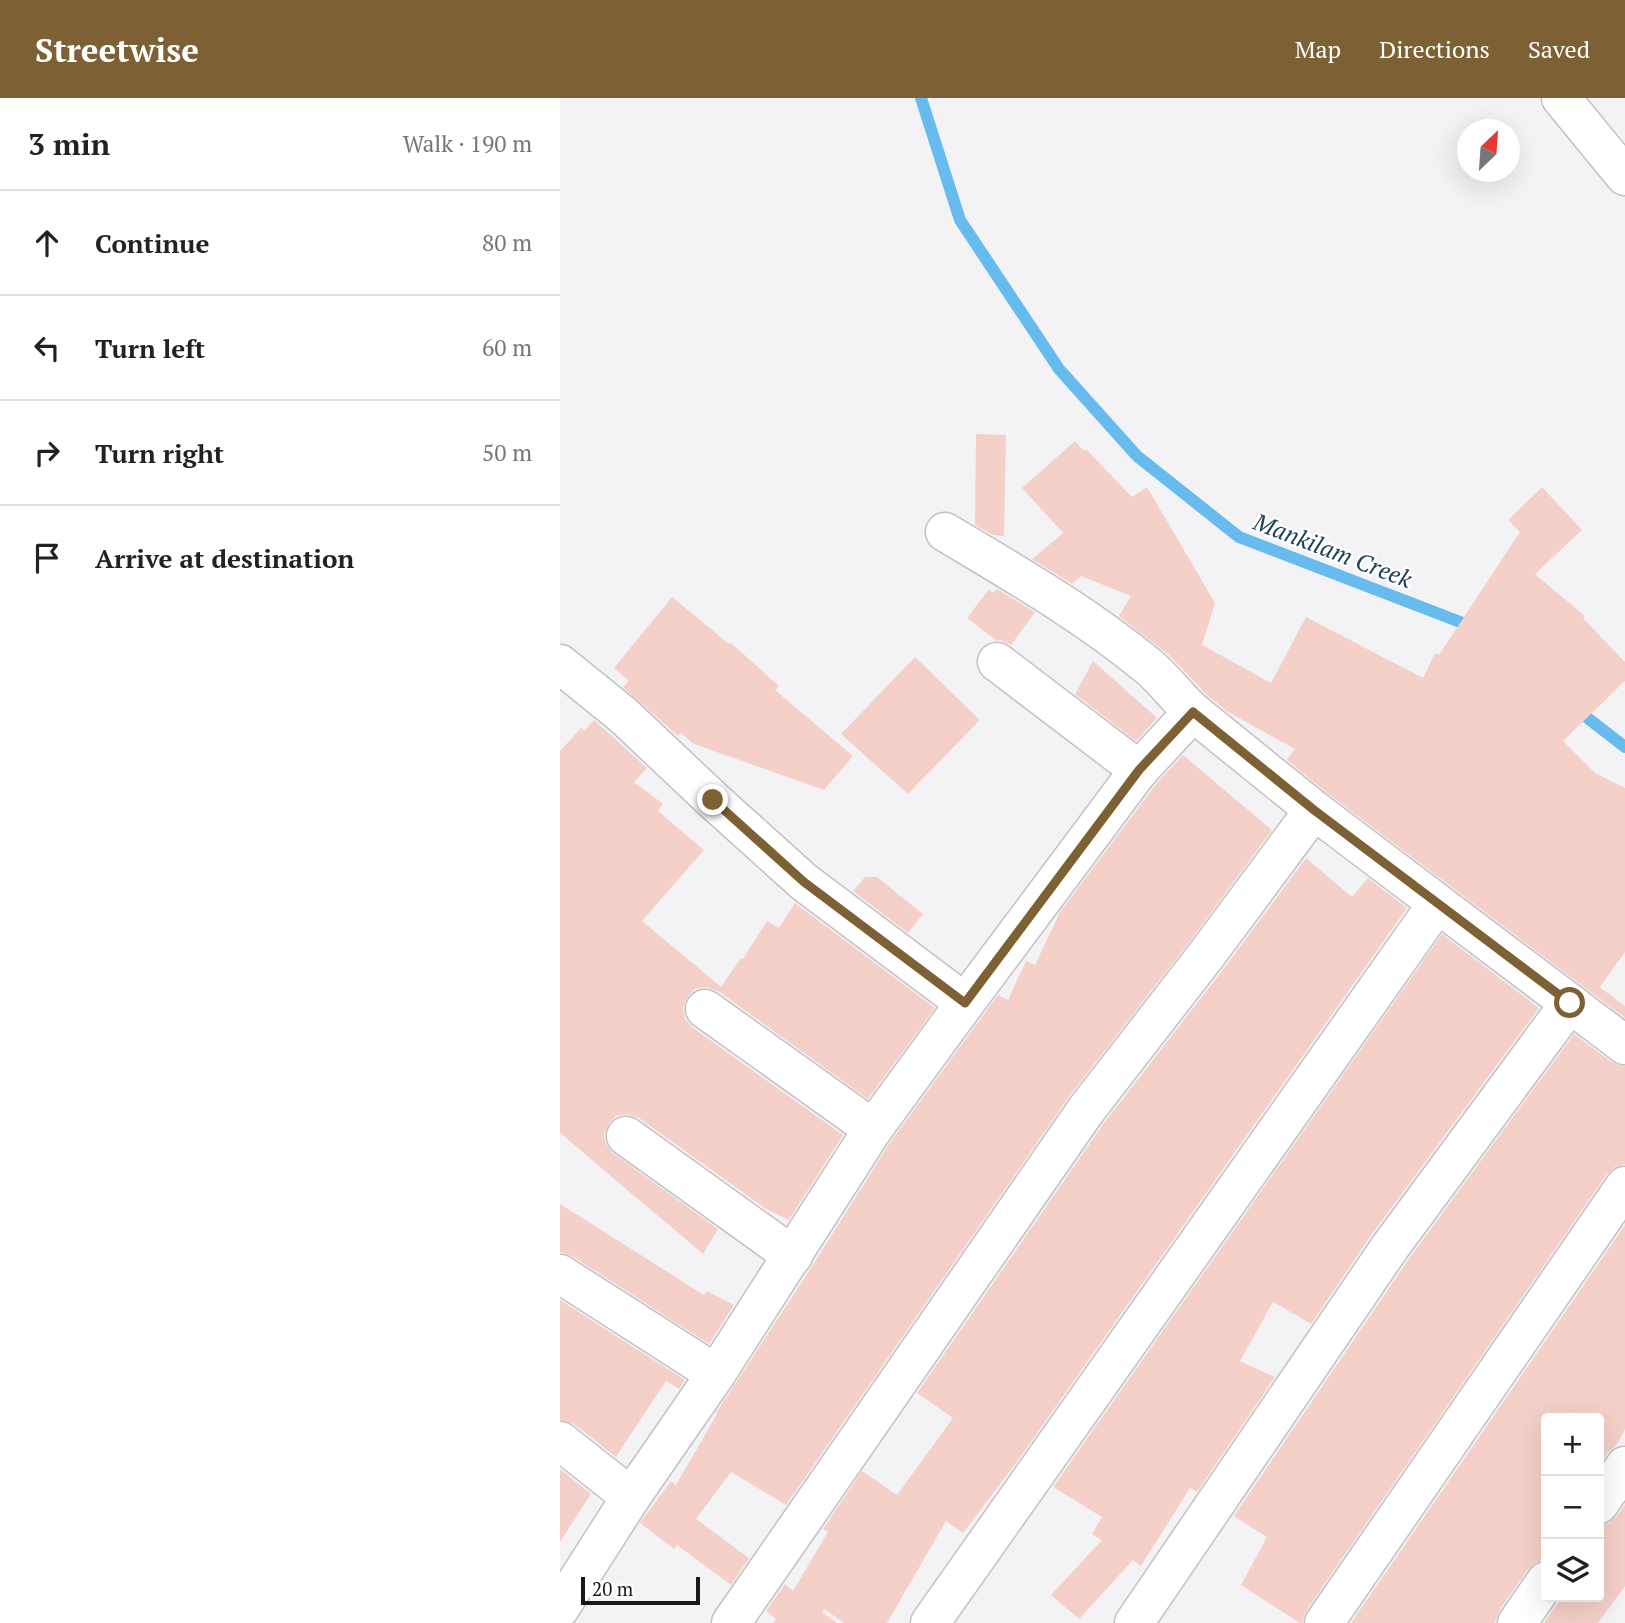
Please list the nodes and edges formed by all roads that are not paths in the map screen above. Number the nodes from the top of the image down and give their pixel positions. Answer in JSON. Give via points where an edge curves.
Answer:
{"nodes":[{"id":1,"x":1561,"y":98,"type":"edge"},
{"id":2,"x":1625,"y":176,"type":"edge"},
{"id":3,"x":945,"y":532,"type":"dead end"},
{"id":4,"x":997,"y":663,"type":"dead end"},
{"id":5,"x":560,"y":664,"type":"edge"},
{"id":6,"x":1193,"y":712,"type":"junction"},
{"id":7,"x":1139,"y":770,"type":"junction"},
{"id":8,"x":1314,"y":810,"type":"junction"},
{"id":9,"x":1437,"y":904,"type":"junction"},
{"id":10,"x":965,"y":1003,"type":"junction"},
{"id":11,"x":1570,"y":1003,"type":"junction"},
{"id":12,"x":705,"y":1009,"type":"dead end"},
{"id":13,"x":1625,"y":1045,"type":"edge"},
{"id":14,"x":873,"y":1129,"type":"junction"},
{"id":15,"x":626,"y":1136,"type":"dead end"},
{"id":16,"x":1625,"y":1186,"type":"edge"},
{"id":17,"x":793,"y":1256,"type":"junction"},
{"id":18,"x":560,"y":1274,"type":"edge"},
{"id":19,"x":716,"y":1374,"type":"junction"},
{"id":20,"x":560,"y":1441,"type":"edge"},
{"id":21,"x":1625,"y":1466,"type":"edge"},
{"id":22,"x":631,"y":1497,"type":"junction"},
{"id":23,"x":1604,"y":1497,"type":"edge"},
{"id":24,"x":1541,"y":1588,"type":"edge"},
{"id":25,"x":560,"y":1608,"type":"edge"},
{"id":26,"x":731,"y":1623,"type":"edge"},
{"id":27,"x":930,"y":1623,"type":"edge"},
{"id":28,"x":1134,"y":1623,"type":"edge"},
{"id":29,"x":1324,"y":1623,"type":"edge"},
{"id":30,"x":1517,"y":1623,"type":"edge"}],
"edges":[{"from":1,"to":2,"type":"street"},
{"from":3,"to":6,"type":"street","via":[[1105,631]]},
{"from":4,"to":7,"type":"street"},
{"from":5,"to":10,"type":"street","via":[[623,715],[804,882]]},
{"from":6,"to":7,"type":"street"},
{"from":6,"to":8,"type":"street"},
{"from":7,"to":10,"type":"street"},
{"from":8,"to":9,"type":"street"},
{"from":8,"to":26,"type":"street","via":[[1086,1110]]},
{"from":9,"to":11,"type":"street"},
{"from":9,"to":27,"type":"street"},
{"from":10,"to":14,"type":"street"},
{"from":11,"to":13,"type":"street"},
{"from":11,"to":28,"type":"street","via":[[1390,1247]]},
{"from":12,"to":14,"type":"street"},
{"from":14,"to":17,"type":"street"},
{"from":15,"to":17,"type":"street"},
{"from":16,"to":29,"type":"street"},
{"from":17,"to":19,"type":"street"},
{"from":18,"to":19,"type":"street"},
{"from":19,"to":22,"type":"street"},
{"from":20,"to":22,"type":"street"},
{"from":21,"to":23,"type":"street"},
{"from":22,"to":25,"type":"street"},
{"from":24,"to":30,"type":"street"}]}
